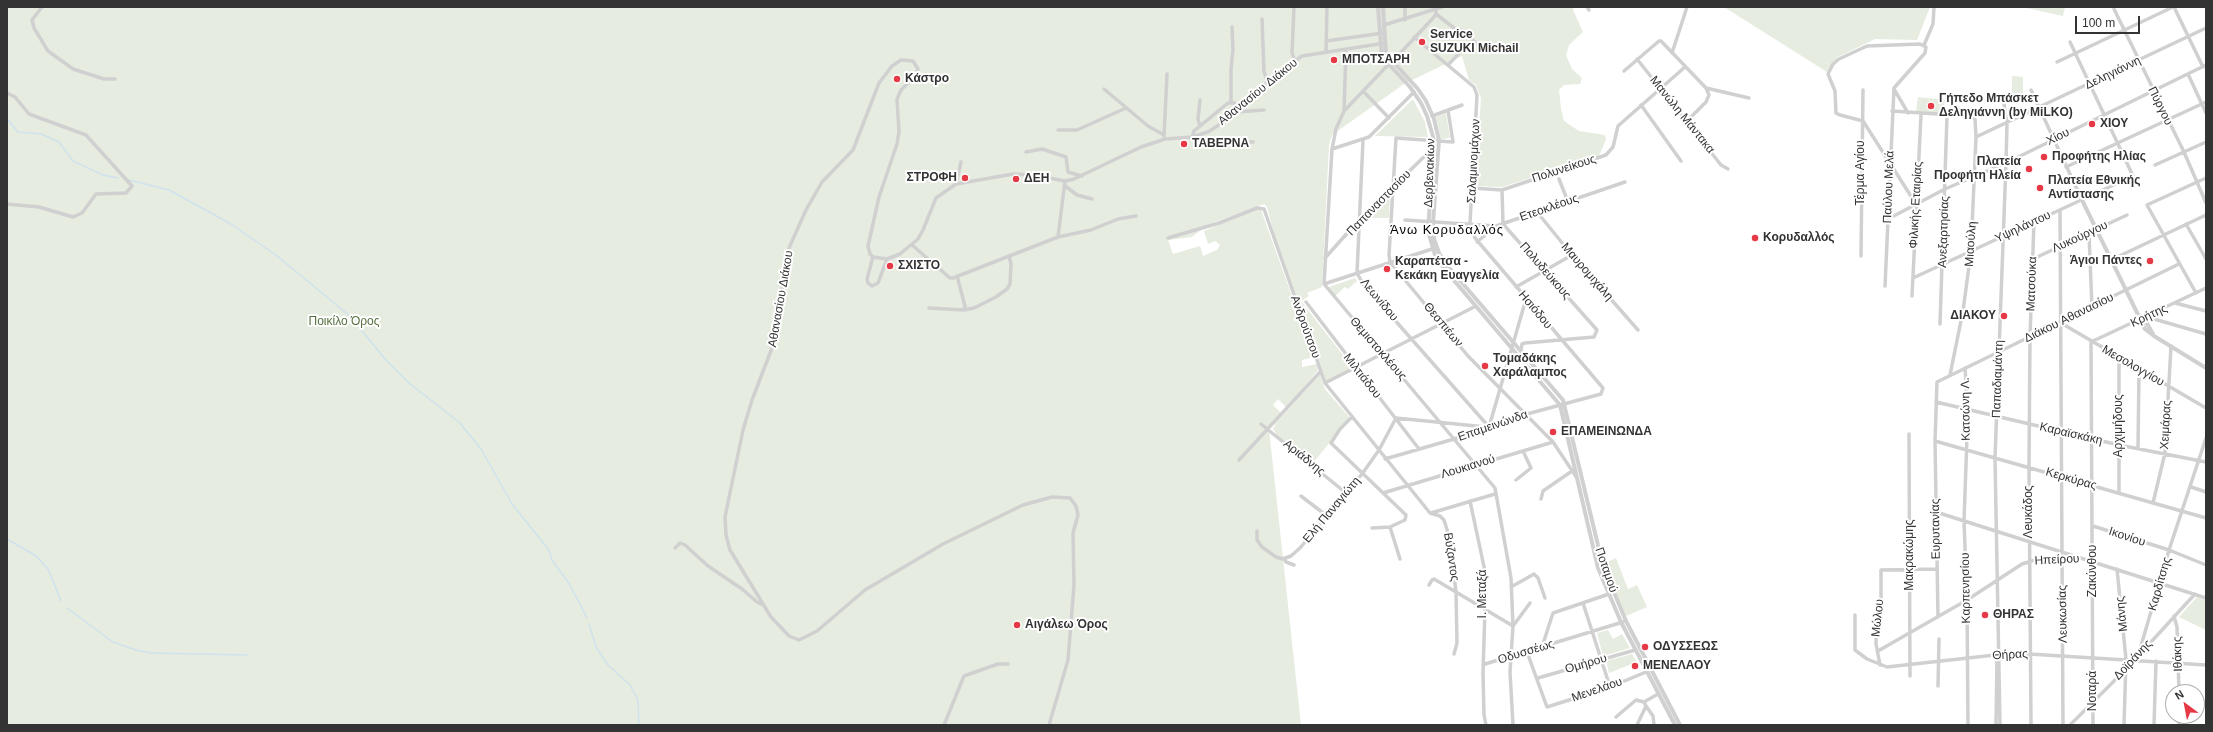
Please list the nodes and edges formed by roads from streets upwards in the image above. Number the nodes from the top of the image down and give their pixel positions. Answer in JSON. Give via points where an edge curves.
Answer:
{"nodes":[{"id":1,"x":42,"y":7,"type":"edge"},
{"id":2,"x":1294,"y":7,"type":"edge"},
{"id":3,"x":1327,"y":7,"type":"edge"},
{"id":4,"x":1378,"y":7,"type":"edge"},
{"id":5,"x":1383,"y":7,"type":"edge"},
{"id":6,"x":1405,"y":7,"type":"edge"},
{"id":7,"x":1442,"y":7,"type":"edge"},
{"id":8,"x":1687,"y":7,"type":"edge"},
{"id":9,"x":1934,"y":7,"type":"edge"},
{"id":10,"x":2174,"y":7,"type":"edge"},
{"id":11,"x":2114,"y":9,"type":"dead end"},
{"id":12,"x":1436,"y":10,"type":"edge"},
{"id":13,"x":1262,"y":19,"type":"dead end"},
{"id":14,"x":1405,"y":20,"type":"junction"},
{"id":15,"x":1384,"y":25,"type":"junction"},
{"id":16,"x":1232,"y":27,"type":"dead end"},
{"id":17,"x":2206,"y":28,"type":"edge"},
{"id":18,"x":2124,"y":31,"type":"junction"},
{"id":19,"x":1382,"y":33,"type":"junction"},
{"id":20,"x":2188,"y":36,"type":"junction"},
{"id":21,"x":1414,"y":38,"type":"junction"},
{"id":22,"x":1326,"y":41,"type":"junction"},
{"id":23,"x":2070,"y":42,"type":"dead end"},
{"id":24,"x":1382,"y":43,"type":"junction"},
{"id":25,"x":1468,"y":44,"type":"dead end"},
{"id":26,"x":1478,"y":45,"type":"dead end"},
{"id":27,"x":1924,"y":45,"type":"junction"},
{"id":28,"x":1346,"y":50,"type":"junction"},
{"id":29,"x":1326,"y":52,"type":"junction"},
{"id":30,"x":1672,"y":53,"type":"junction"},
{"id":31,"x":2075,"y":54,"type":"junction"},
{"id":32,"x":1637,"y":59,"type":"junction"},
{"id":33,"x":2138,"y":60,"type":"junction"},
{"id":34,"x":1294,"y":61,"type":"junction"},
{"id":35,"x":2057,"y":62,"type":"dead end"},
{"id":36,"x":1390,"y":64,"type":"junction"},
{"id":37,"x":1448,"y":65,"type":"junction"},
{"id":38,"x":2205,"y":66,"type":"edge"},
{"id":39,"x":1685,"y":67,"type":"junction"},
{"id":40,"x":1624,"y":71,"type":"dead end"},
{"id":41,"x":1167,"y":74,"type":"dead end"},
{"id":42,"x":2188,"y":74,"type":"junction"},
{"id":43,"x":115,"y":79,"type":"dead end"},
{"id":44,"x":1268,"y":82,"type":"junction"},
{"id":45,"x":2089,"y":84,"type":"junction"},
{"id":46,"x":1660,"y":88,"type":"junction"},
{"id":47,"x":1706,"y":88,"type":"junction"},
{"id":48,"x":1894,"y":88,"type":"junction"},
{"id":49,"x":1104,"y":89,"type":"dead end"},
{"id":50,"x":1862,"y":90,"type":"dead end"},
{"id":51,"x":2031,"y":90,"type":"dead end"},
{"id":52,"x":1363,"y":91,"type":"junction"},
{"id":53,"x":2152,"y":91,"type":"junction"},
{"id":54,"x":7,"y":92,"type":"edge"},
{"id":55,"x":1414,"y":92,"type":"junction"},
{"id":56,"x":1749,"y":98,"type":"dead end"},
{"id":57,"x":1200,"y":100,"type":"dead end"},
{"id":58,"x":1231,"y":102,"type":"junction"},
{"id":59,"x":2206,"y":102,"type":"edge"},
{"id":60,"x":2004,"y":104,"type":"dead end"},
{"id":61,"x":2202,"y":104,"type":"junction"},
{"id":62,"x":1462,"y":105,"type":"dead end"},
{"id":63,"x":1641,"y":105,"type":"junction"},
{"id":64,"x":1126,"y":108,"type":"junction"},
{"id":65,"x":1240,"y":108,"type":"junction"},
{"id":66,"x":2038,"y":108,"type":"junction"},
{"id":67,"x":1264,"y":110,"type":"dead end"},
{"id":68,"x":1448,"y":110,"type":"junction"},
{"id":69,"x":1344,"y":111,"type":"junction"},
{"id":70,"x":1236,"y":112,"type":"junction"},
{"id":71,"x":1892,"y":112,"type":"junction"},
{"id":72,"x":1908,"y":113,"type":"junction"},
{"id":73,"x":2206,"y":113,"type":"edge"},
{"id":74,"x":1921,"y":114,"type":"junction"},
{"id":75,"x":2104,"y":115,"type":"junction"},
{"id":76,"x":1432,"y":116,"type":"junction"},
{"id":77,"x":1947,"y":116,"type":"junction"},
{"id":78,"x":1389,"y":118,"type":"junction"},
{"id":79,"x":1863,"y":120,"type":"junction"},
{"id":80,"x":2167,"y":121,"type":"junction"},
{"id":81,"x":1686,"y":122,"type":"junction"},
{"id":82,"x":2007,"y":124,"type":"junction"},
{"id":83,"x":1200,"y":126,"type":"junction"},
{"id":84,"x":1058,"y":130,"type":"dead end"},
{"id":85,"x":1164,"y":137,"type":"junction"},
{"id":86,"x":1192,"y":137,"type":"junction"},
{"id":87,"x":1976,"y":138,"type":"junction"},
{"id":88,"x":2053,"y":139,"type":"junction"},
{"id":89,"x":1363,"y":140,"type":"junction"},
{"id":90,"x":1436,"y":140,"type":"junction"},
{"id":91,"x":1253,"y":142,"type":"dead end"},
{"id":92,"x":2206,"y":142,"type":"edge"},
{"id":93,"x":2118,"y":144,"type":"junction"},
{"id":94,"x":1433,"y":148,"type":"junction"},
{"id":95,"x":1332,"y":149,"type":"junction"},
{"id":96,"x":1026,"y":152,"type":"dead end"},
{"id":97,"x":2184,"y":152,"type":"junction"},
{"id":98,"x":1890,"y":160,"type":"junction"},
{"id":99,"x":1681,"y":161,"type":"dead end"},
{"id":100,"x":961,"y":162,"type":"dead end"},
{"id":101,"x":2006,"y":162,"type":"junction"},
{"id":102,"x":2155,"y":166,"type":"dead end"},
{"id":103,"x":2066,"y":167,"type":"junction"},
{"id":104,"x":1728,"y":169,"type":"dead end"},
{"id":105,"x":1975,"y":175,"type":"junction"},
{"id":106,"x":1082,"y":176,"type":"junction"},
{"id":107,"x":2206,"y":178,"type":"edge"},
{"id":108,"x":1559,"y":179,"type":"dead end"},
{"id":109,"x":1065,"y":181,"type":"junction"},
{"id":110,"x":1625,"y":182,"type":"dead end"},
{"id":111,"x":2196,"y":182,"type":"junction"},
{"id":112,"x":956,"y":184,"type":"junction"},
{"id":113,"x":1064,"y":185,"type":"junction"},
{"id":114,"x":1393,"y":187,"type":"junction"},
{"id":115,"x":1472,"y":188,"type":"junction"},
{"id":116,"x":1945,"y":189,"type":"junction"},
{"id":117,"x":1502,"y":190,"type":"junction"},
{"id":118,"x":1092,"y":199,"type":"dead end"},
{"id":119,"x":2082,"y":200,"type":"junction"},
{"id":120,"x":1568,"y":202,"type":"junction"},
{"id":121,"x":2206,"y":203,"type":"edge"},
{"id":122,"x":7,"y":204,"type":"edge"},
{"id":123,"x":1916,"y":204,"type":"junction"},
{"id":124,"x":2060,"y":210,"type":"junction"},
{"id":125,"x":1537,"y":212,"type":"junction"},
{"id":126,"x":2127,"y":215,"type":"dead end"},
{"id":127,"x":2206,"y":215,"type":"edge"},
{"id":128,"x":1136,"y":216,"type":"dead end"},
{"id":129,"x":1888,"y":219,"type":"junction"},
{"id":130,"x":1360,"y":220,"type":"junction"},
{"id":131,"x":1405,"y":220,"type":"dead end"},
{"id":132,"x":1431,"y":222,"type":"junction"},
{"id":133,"x":2034,"y":222,"type":"junction"},
{"id":134,"x":1470,"y":223,"type":"junction"},
{"id":135,"x":1503,"y":224,"type":"junction"},
{"id":136,"x":2186,"y":224,"type":"junction"},
{"id":137,"x":1496,"y":226,"type":"junction"},
{"id":138,"x":2097,"y":230,"type":"junction"},
{"id":139,"x":2089,"y":234,"type":"junction"},
{"id":140,"x":2002,"y":236,"type":"junction"},
{"id":141,"x":2163,"y":236,"type":"junction"},
{"id":142,"x":1058,"y":237,"type":"junction"},
{"id":143,"x":1168,"y":238,"type":"dead end"},
{"id":144,"x":1477,"y":242,"type":"junction"},
{"id":145,"x":912,"y":245,"type":"junction"},
{"id":146,"x":2060,"y":247,"type":"junction"},
{"id":147,"x":1432,"y":248,"type":"junction"},
{"id":148,"x":1971,"y":252,"type":"junction"},
{"id":149,"x":1572,"y":255,"type":"junction"},
{"id":150,"x":1009,"y":256,"type":"junction"},
{"id":151,"x":1861,"y":256,"type":"dead end"},
{"id":152,"x":873,"y":257,"type":"junction"},
{"id":153,"x":1325,"y":258,"type":"junction"},
{"id":154,"x":887,"y":259,"type":"junction"},
{"id":155,"x":2033,"y":259,"type":"junction"},
{"id":156,"x":2206,"y":259,"type":"edge"},
{"id":157,"x":2111,"y":260,"type":"junction"},
{"id":158,"x":1390,"y":262,"type":"junction"},
{"id":159,"x":1943,"y":264,"type":"junction"},
{"id":160,"x":2179,"y":264,"type":"junction"},
{"id":161,"x":1544,"y":271,"type":"junction"},
{"id":162,"x":1357,"y":273,"type":"junction"},
{"id":163,"x":957,"y":276,"type":"junction"},
{"id":164,"x":1913,"y":278,"type":"junction"},
{"id":165,"x":1324,"y":284,"type":"junction"},
{"id":166,"x":1885,"y":286,"type":"dead end"},
{"id":167,"x":1516,"y":287,"type":"junction"},
{"id":168,"x":2206,"y":288,"type":"edge"},
{"id":169,"x":2126,"y":291,"type":"junction"},
{"id":170,"x":2196,"y":293,"type":"junction"},
{"id":171,"x":1912,"y":296,"type":"dead end"},
{"id":172,"x":1526,"y":299,"type":"junction"},
{"id":173,"x":1306,"y":302,"type":"dead end"},
{"id":174,"x":2175,"y":303,"type":"junction"},
{"id":175,"x":1476,"y":306,"type":"junction"},
{"id":176,"x":929,"y":308,"type":"dead end"},
{"id":177,"x":2092,"y":308,"type":"junction"},
{"id":178,"x":964,"y":310,"type":"junction"},
{"id":179,"x":2206,"y":311,"type":"edge"},
{"id":180,"x":2144,"y":318,"type":"junction"},
{"id":181,"x":2060,"y":322,"type":"junction"},
{"id":182,"x":1441,"y":324,"type":"junction"},
{"id":183,"x":1940,"y":324,"type":"dead end"},
{"id":184,"x":1638,"y":330,"type":"dead end"},
{"id":185,"x":2206,"y":334,"type":"edge"},
{"id":186,"x":2030,"y":337,"type":"junction"},
{"id":187,"x":1411,"y":339,"type":"junction"},
{"id":188,"x":1560,"y":340,"type":"junction"},
{"id":189,"x":1513,"y":342,"type":"junction"},
{"id":190,"x":2091,"y":342,"type":"junction"},
{"id":191,"x":2171,"y":346,"type":"junction"},
{"id":192,"x":1512,"y":348,"type":"junction"},
{"id":193,"x":1521,"y":350,"type":"junction"},
{"id":194,"x":1999,"y":352,"type":"junction"},
{"id":195,"x":1382,"y":354,"type":"junction"},
{"id":196,"x":2119,"y":358,"type":"junction"},
{"id":197,"x":1356,"y":368,"type":"junction"},
{"id":198,"x":1966,"y":368,"type":"junction"},
{"id":199,"x":2206,"y":368,"type":"edge"},
{"id":200,"x":2139,"y":370,"type":"junction"},
{"id":201,"x":1321,"y":371,"type":"junction"},
{"id":202,"x":1950,"y":375,"type":"junction"},
{"id":203,"x":1325,"y":383,"type":"junction"},
{"id":204,"x":2168,"y":386,"type":"junction"},
{"id":205,"x":1500,"y":390,"type":"junction"},
{"id":206,"x":1601,"y":394,"type":"joint"},
{"id":207,"x":1936,"y":402,"type":"junction"},
{"id":208,"x":1563,"y":404,"type":"junction"},
{"id":209,"x":2206,"y":408,"type":"edge"},
{"id":210,"x":1968,"y":409,"type":"junction"},
{"id":211,"x":1527,"y":414,"type":"junction"},
{"id":212,"x":1996,"y":416,"type":"junction"},
{"id":213,"x":1352,"y":417,"type":"junction"},
{"id":214,"x":1396,"y":418,"type":"junction"},
{"id":215,"x":1441,"y":422,"type":"junction"},
{"id":216,"x":1261,"y":424,"type":"dead end"},
{"id":217,"x":2031,"y":425,"type":"junction"},
{"id":218,"x":1489,"y":427,"type":"junction"},
{"id":219,"x":1268,"y":430,"type":"junction"},
{"id":220,"x":2062,"y":432,"type":"junction"},
{"id":221,"x":1909,"y":434,"type":"dead end"},
{"id":222,"x":2092,"y":438,"type":"junction"},
{"id":223,"x":2206,"y":438,"type":"edge"},
{"id":224,"x":1454,"y":439,"type":"junction"},
{"id":225,"x":1935,"y":440,"type":"junction"},
{"id":226,"x":1553,"y":442,"type":"junction"},
{"id":227,"x":2119,"y":445,"type":"junction"},
{"id":228,"x":2138,"y":448,"type":"junction"},
{"id":229,"x":1419,"y":449,"type":"junction"},
{"id":230,"x":1379,"y":450,"type":"junction"},
{"id":231,"x":1966,"y":450,"type":"junction"},
{"id":232,"x":1523,"y":451,"type":"junction"},
{"id":233,"x":2165,"y":454,"type":"junction"},
{"id":234,"x":1995,"y":458,"type":"junction"},
{"id":235,"x":1385,"y":459,"type":"junction"},
{"id":236,"x":1239,"y":460,"type":"dead end"},
{"id":237,"x":2199,"y":461,"type":"junction"},
{"id":238,"x":2206,"y":462,"type":"edge"},
{"id":239,"x":1476,"y":465,"type":"junction"},
{"id":240,"x":2029,"y":467,"type":"junction"},
{"id":241,"x":1572,"y":471,"type":"junction"},
{"id":242,"x":1362,"y":474,"type":"junction"},
{"id":243,"x":2062,"y":477,"type":"junction"},
{"id":244,"x":1516,"y":480,"type":"dead end"},
{"id":245,"x":1578,"y":481,"type":"junction"},
{"id":246,"x":1407,"y":486,"type":"junction"},
{"id":247,"x":2093,"y":486,"type":"junction"},
{"id":248,"x":2191,"y":487,"type":"junction"},
{"id":249,"x":2206,"y":492,"type":"edge"},
{"id":250,"x":1346,"y":493,"type":"junction"},
{"id":251,"x":1383,"y":493,"type":"junction"},
{"id":252,"x":2119,"y":493,"type":"junction"},
{"id":253,"x":1495,"y":494,"type":"junction"},
{"id":254,"x":1301,"y":496,"type":"dead end"},
{"id":255,"x":1541,"y":499,"type":"dead end"},
{"id":256,"x":1470,"y":501,"type":"junction"},
{"id":257,"x":2153,"y":503,"type":"junction"},
{"id":258,"x":1936,"y":512,"type":"junction"},
{"id":259,"x":2182,"y":512,"type":"junction"},
{"id":260,"x":1430,"y":513,"type":"junction"},
{"id":261,"x":1327,"y":516,"type":"junction"},
{"id":262,"x":2206,"y":518,"type":"edge"},
{"id":263,"x":1964,"y":522,"type":"junction"},
{"id":264,"x":2094,"y":526,"type":"junction"},
{"id":265,"x":1390,"y":527,"type":"junction"},
{"id":266,"x":1372,"y":528,"type":"dead end"},
{"id":267,"x":1257,"y":531,"type":"dead end"},
{"id":268,"x":1997,"y":532,"type":"junction"},
{"id":269,"x":2030,"y":541,"type":"junction"},
{"id":270,"x":675,"y":548,"type":"dead end"},
{"id":271,"x":2169,"y":550,"type":"junction"},
{"id":272,"x":2063,"y":552,"type":"junction"},
{"id":273,"x":1284,"y":558,"type":"junction"},
{"id":274,"x":2081,"y":558,"type":"junction"},
{"id":275,"x":1400,"y":559,"type":"dead end"},
{"id":276,"x":2029,"y":561,"type":"junction"},
{"id":277,"x":2062,"y":561,"type":"junction"},
{"id":278,"x":2093,"y":562,"type":"junction"},
{"id":279,"x":2206,"y":564,"type":"edge"},
{"id":280,"x":1294,"y":565,"type":"dead end"},
{"id":281,"x":1910,"y":569,"type":"junction"},
{"id":282,"x":1937,"y":569,"type":"junction"},
{"id":283,"x":2116,"y":569,"type":"junction"},
{"id":284,"x":1996,"y":581,"type":"junction"},
{"id":285,"x":2160,"y":584,"type":"junction"},
{"id":286,"x":1429,"y":585,"type":"dead end"},
{"id":287,"x":1511,"y":587,"type":"junction"},
{"id":288,"x":1456,"y":592,"type":"junction"},
{"id":289,"x":1609,"y":594,"type":"junction"},
{"id":290,"x":2195,"y":594,"type":"junction"},
{"id":291,"x":1545,"y":598,"type":"dead end"},
{"id":292,"x":2206,"y":598,"type":"edge"},
{"id":293,"x":1967,"y":600,"type":"junction"},
{"id":294,"x":1530,"y":603,"type":"dead end"},
{"id":295,"x":1583,"y":603,"type":"junction"},
{"id":296,"x":761,"y":604,"type":"junction"},
{"id":297,"x":1484,"y":606,"type":"junction"},
{"id":298,"x":1855,"y":615,"type":"dead end"},
{"id":299,"x":2174,"y":616,"type":"junction"},
{"id":300,"x":1938,"y":617,"type":"junction"},
{"id":301,"x":1623,"y":622,"type":"junction"},
{"id":302,"x":1513,"y":626,"type":"junction"},
{"id":303,"x":1592,"y":631,"type":"junction"},
{"id":304,"x":1909,"y":633,"type":"junction"},
{"id":305,"x":1938,"y":639,"type":"dead end"},
{"id":306,"x":1542,"y":647,"type":"junction"},
{"id":307,"x":1635,"y":650,"type":"junction"},
{"id":308,"x":1878,"y":651,"type":"junction"},
{"id":309,"x":1527,"y":652,"type":"junction"},
{"id":310,"x":2030,"y":653,"type":"junction"},
{"id":311,"x":1454,"y":654,"type":"dead end"},
{"id":312,"x":1998,"y":654,"type":"junction"},
{"id":313,"x":2064,"y":655,"type":"junction"},
{"id":314,"x":2138,"y":656,"type":"junction"},
{"id":315,"x":1511,"y":657,"type":"junction"},
{"id":316,"x":2093,"y":657,"type":"junction"},
{"id":317,"x":1967,"y":658,"type":"junction"},
{"id":318,"x":2126,"y":659,"type":"junction"},
{"id":319,"x":1601,"y":660,"type":"junction"},
{"id":320,"x":2135,"y":660,"type":"junction"},
{"id":321,"x":1938,"y":661,"type":"junction"},
{"id":322,"x":2156,"y":661,"type":"junction"},
{"id":323,"x":2178,"y":663,"type":"junction"},
{"id":324,"x":1008,"y":664,"type":"dead end"},
{"id":325,"x":1485,"y":664,"type":"junction"},
{"id":326,"x":1910,"y":664,"type":"junction"},
{"id":327,"x":1880,"y":665,"type":"junction"},
{"id":328,"x":2206,"y":665,"type":"edge"},
{"id":329,"x":2126,"y":670,"type":"junction"},
{"id":330,"x":1646,"y":672,"type":"junction"},
{"id":331,"x":1910,"y":676,"type":"dead end"},
{"id":332,"x":1538,"y":678,"type":"junction"},
{"id":333,"x":2179,"y":684,"type":"edge"},
{"id":334,"x":1938,"y":686,"type":"dead end"},
{"id":335,"x":1610,"y":687,"type":"junction"},
{"id":336,"x":1658,"y":694,"type":"junction"},
{"id":337,"x":2093,"y":702,"type":"junction"},
{"id":338,"x":1645,"y":704,"type":"junction"},
{"id":339,"x":1616,"y":717,"type":"dead end"},
{"id":340,"x":944,"y":725,"type":"edge"},
{"id":341,"x":1049,"y":725,"type":"edge"},
{"id":342,"x":1486,"y":725,"type":"edge"},
{"id":343,"x":1513,"y":725,"type":"edge"},
{"id":344,"x":1637,"y":725,"type":"edge"},
{"id":345,"x":1654,"y":725,"type":"edge"},
{"id":346,"x":1675,"y":725,"type":"edge"},
{"id":347,"x":1680,"y":725,"type":"edge"},
{"id":348,"x":1968,"y":725,"type":"edge"},
{"id":349,"x":1996,"y":725,"type":"edge"},
{"id":350,"x":2000,"y":725,"type":"edge"},
{"id":351,"x":2031,"y":725,"type":"edge"},
{"id":352,"x":2063,"y":725,"type":"edge"},
{"id":353,"x":2070,"y":725,"type":"edge"},
{"id":354,"x":2093,"y":725,"type":"edge"},
{"id":355,"x":2124,"y":725,"type":"edge"},
{"id":356,"x":2154,"y":725,"type":"edge"}],
"edges":[{"from":1,"to":43,"type":"street","via":[[32,20],[48,51],[73,69],[104,79]]},
{"from":2,"to":34,"type":"street"},
{"from":3,"to":22,"type":"street"},
{"from":4,"to":19,"type":"street","name":"Δερβενακίων"},
{"from":5,"to":15,"type":"street","name":"Δερβενακίων"},
{"from":6,"to":14,"type":"street"},
{"from":7,"to":12,"type":"street"},
{"from":8,"to":30,"type":"street"},
{"from":9,"to":27,"type":"street","via":[[1933,24]]},
{"from":10,"to":18,"type":"street"},
{"from":10,"to":20,"type":"street"},
{"from":11,"to":18,"type":"street","name":"Πύργου"},
{"from":12,"to":14,"type":"street"},
{"from":12,"to":21,"type":"street"},
{"from":12,"to":26,"type":"street","via":[[1454,28],[1464,31]]},
{"from":13,"to":44,"type":"street","via":[[1264,72]]},
{"from":14,"to":15,"type":"street"},
{"from":15,"to":19,"type":"street","name":"Δερβενακίων"},
{"from":16,"to":58,"type":"street"},
{"from":17,"to":20,"type":"street","name":"Δεληγιάννη"},
{"from":18,"to":31,"type":"street"},
{"from":18,"to":33,"type":"street","name":"Πύργου"},
{"from":19,"to":22,"type":"street"},
{"from":19,"to":24,"type":"street","name":"Δερβενακίων"},
{"from":20,"to":33,"type":"street","name":"Δεληγιάννη"},
{"from":20,"to":38,"type":"street"},
{"from":21,"to":36,"type":"street"},
{"from":21,"to":37,"type":"street"},
{"from":22,"to":29,"type":"street"},
{"from":23,"to":31,"type":"street"},
{"from":24,"to":28,"type":"street","name":"Αθανασίου Διάκου"},
{"from":24,"to":36,"type":"street","name":"Δερβενακίων","via":[[1382,57]]},
{"from":25,"to":37,"type":"street"},
{"from":27,"to":48,"type":"street","via":[[1927,49],[1925,54]]},
{"from":27,"to":79,"type":"street","via":[[1873,44],[1833,64],[1828,77],[1835,91],[1836,113]]},
{"from":28,"to":29,"type":"street","name":"Αθανασίου Διάκου"},
{"from":28,"to":69,"type":"street"},
{"from":29,"to":34,"type":"street","name":"Αθανασίου Διάκου","via":[[1302,56]]},
{"from":30,"to":32,"type":"street","via":[[1660,41]]},
{"from":30,"to":39,"type":"street"},
{"from":31,"to":35,"type":"street"},
{"from":31,"to":45,"type":"street"},
{"from":32,"to":40,"type":"street"},
{"from":32,"to":46,"type":"street","name":"Μανώλη Μάντακα"},
{"from":33,"to":45,"type":"street","name":"Δεληγιάννη"},
{"from":33,"to":53,"type":"street","name":"Πύργου"},
{"from":34,"to":44,"type":"street","name":"Αθανασίου Διάκου"},
{"from":36,"to":52,"type":"street"},
{"from":36,"to":55,"type":"street","name":"Δερβενακίων"},
{"from":36,"to":76,"type":"street","name":"Δερβενακίων","via":[[1418,89]]},
{"from":37,"to":115,"type":"street","name":"Σαλαμινομάχων","via":[[1474,87],[1478,98]]},
{"from":38,"to":42,"type":"street","name":"Χίου"},
{"from":39,"to":46,"type":"street","name":"Πολυνείκους"},
{"from":39,"to":47,"type":"street"},
{"from":41,"to":85,"type":"street"},
{"from":42,"to":53,"type":"street","name":"Χίου"},
{"from":42,"to":61,"type":"street"},
{"from":44,"to":65,"type":"street","name":"Αθανασίου Διάκου"},
{"from":45,"to":66,"type":"street","name":"Δεληγιάννη"},
{"from":45,"to":75,"type":"street"},
{"from":46,"to":63,"type":"street","name":"Πολυνείκους"},
{"from":46,"to":81,"type":"street","name":"Μανώλη Μάντακα"},
{"from":47,"to":56,"type":"street"},
{"from":47,"to":81,"type":"street","via":[[1709,98]]},
{"from":48,"to":71,"type":"street","name":"Παύλου Μελά"},
{"from":48,"to":72,"type":"street"},
{"from":49,"to":64,"type":"street"},
{"from":50,"to":79,"type":"street","name":"Τέρμα Αγίου"},
{"from":51,"to":66,"type":"street"},
{"from":52,"to":69,"type":"street"},
{"from":52,"to":78,"type":"street"},
{"from":53,"to":75,"type":"street","name":"Χίου"},
{"from":53,"to":80,"type":"street","name":"Πύργου"},
{"from":54,"to":122,"type":"street","via":[[31,115],[86,135],[132,186],[126,193],[96,194],[82,213],[73,217],[39,206]]},
{"from":55,"to":78,"type":"street"},
{"from":55,"to":90,"type":"street","name":"Δερβενακίων"},
{"from":57,"to":83,"type":"street"},
{"from":58,"to":65,"type":"street"},
{"from":58,"to":83,"type":"street"},
{"from":59,"to":61,"type":"street"},
{"from":60,"to":82,"type":"street","name":"Παπαδιαμάντη"},
{"from":61,"to":73,"type":"street"},
{"from":61,"to":80,"type":"street"},
{"from":62,"to":68,"type":"street"},
{"from":63,"to":99,"type":"street"},
{"from":63,"to":117,"type":"street","name":"Πολυνείκους","via":[[1618,126],[1613,147],[1606,156]]},
{"from":64,"to":84,"type":"street","via":[[1077,130]]},
{"from":64,"to":85,"type":"street"},
{"from":65,"to":70,"type":"street","name":"Αθανασίου Διάκου"},
{"from":66,"to":82,"type":"street","name":"Δεληγιάννη"},
{"from":66,"to":88,"type":"street"},
{"from":67,"to":70,"type":"street"},
{"from":68,"to":76,"type":"street"},
{"from":68,"to":90,"type":"street","via":[[1453,142]]},
{"from":69,"to":95,"type":"street","via":[[1336,129]]},
{"from":70,"to":86,"type":"street","name":"Αθανασίου Διάκου","via":[[1208,132]]},
{"from":71,"to":72,"type":"street"},
{"from":71,"to":98,"type":"street","name":"Παύλου Μελά"},
{"from":72,"to":74,"type":"street"},
{"from":74,"to":77,"type":"street"},
{"from":74,"to":123,"type":"street","name":"Φιλικής Εταιρίας"},
{"from":75,"to":88,"type":"street","name":"Χίου"},
{"from":75,"to":93,"type":"street"},
{"from":76,"to":90,"type":"street","name":"Δερβενακίων"},
{"from":77,"to":87,"type":"street","name":"Μιαούλη","via":[[1968,116],[1974,120]]},
{"from":77,"to":116,"type":"street","name":"Ανεξαρτησίας"},
{"from":78,"to":89,"type":"street"},
{"from":79,"to":98,"type":"street"},
{"from":79,"to":151,"type":"street","name":"Τέρμα Αγίου"},
{"from":80,"to":93,"type":"street"},
{"from":80,"to":97,"type":"street","name":"Πύργου"},
{"from":81,"to":104,"type":"street","name":"Μανώλη Μάντακα","via":[[1721,165]]},
{"from":82,"to":87,"type":"street","name":"Δεληγιάννη"},
{"from":82,"to":101,"type":"street","name":"Παπαδιαμάντη"},
{"from":83,"to":86,"type":"street","via":[[1192,133]]},
{"from":85,"to":86,"type":"street","name":"Αθανασίου Διάκου"},
{"from":85,"to":106,"type":"street","name":"Αθανασίου Διάκου"},
{"from":86,"to":91,"type":"street","via":[[1198,140]]},
{"from":87,"to":105,"type":"street","name":"Μιαούλη"},
{"from":88,"to":101,"type":"street","name":"Χίου"},
{"from":88,"to":103,"type":"street"},
{"from":89,"to":95,"type":"street"},
{"from":89,"to":130,"type":"street","name":"Λεωνίδου"},
{"from":90,"to":94,"type":"street","name":"Δερβενακίων"},
{"from":90,"to":114,"type":"street","via":[[1396,138]]},
{"from":90,"to":132,"type":"street","name":"Δερβενακίων"},
{"from":92,"to":97,"type":"street"},
{"from":93,"to":103,"type":"street"},
{"from":93,"to":119,"type":"street","name":"Υψηλάντου","via":[[2134,176]]},
{"from":94,"to":114,"type":"street","name":"Παπαναστασίου"},
{"from":94,"to":132,"type":"street","name":"Δερβενακίων"},
{"from":95,"to":153,"type":"street"},
{"from":96,"to":106,"type":"street","via":[[1042,149],[1066,157],[1068,172]]},
{"from":97,"to":102,"type":"street"},
{"from":97,"to":111,"type":"street","name":"Πύργου"},
{"from":98,"to":123,"type":"street"},
{"from":98,"to":129,"type":"street","name":"Παύλου Μελά"},
{"from":100,"to":112,"type":"street"},
{"from":101,"to":105,"type":"street","name":"Χίου"},
{"from":101,"to":140,"type":"street","name":"Παπαδιαμάντη"},
{"from":103,"to":119,"type":"street"},
{"from":105,"to":116,"type":"street","name":"Χίου"},
{"from":105,"to":148,"type":"street","name":"Μιαούλη"},
{"from":106,"to":109,"type":"street","name":"Αθανασίου Διάκου"},
{"from":107,"to":111,"type":"street"},
{"from":108,"to":120,"type":"street"},
{"from":109,"to":112,"type":"street","name":"Αθανασίου Διάκου","via":[[1015,174]]},
{"from":109,"to":113,"type":"street"},
{"from":110,"to":120,"type":"street","name":"Ετεοκλέους"},
{"from":111,"to":121,"type":"street","name":"Πύργου"},
{"from":111,"to":141,"type":"street","via":[[2147,205]]},
{"from":112,"to":145,"type":"street","name":"Αθανασίου Διάκου","via":[[936,198],[923,230]]},
{"from":113,"to":118,"type":"street","via":[[1077,195]]},
{"from":113,"to":142,"type":"street"},
{"from":114,"to":130,"type":"street","name":"Παπαναστασίου"},
{"from":114,"to":158,"type":"street","via":[[1388,255]]},
{"from":115,"to":117,"type":"street","name":"Πολυνείκους"},
{"from":115,"to":134,"type":"street","name":"Σαλαμινομάχων"},
{"from":116,"to":123,"type":"street","name":"Χίου"},
{"from":116,"to":159,"type":"street","name":"Ανεξαρτησίας"},
{"from":117,"to":135,"type":"street"},
{"from":119,"to":124,"type":"street","name":"Υψηλάντου"},
{"from":119,"to":138,"type":"street"},
{"from":120,"to":125,"type":"street","name":"Ετεοκλέους"},
{"from":123,"to":129,"type":"street","name":"Χίου"},
{"from":123,"to":164,"type":"street","name":"Φιλικής Εταιρίας"},
{"from":124,"to":133,"type":"street","name":"Υψηλάντου"},
{"from":124,"to":146,"type":"street","name":"Λευκωσίας"},
{"from":125,"to":135,"type":"street","name":"Ετεοκλέους"},
{"from":125,"to":149,"type":"street","name":"Μαυρομιχάλη"},
{"from":126,"to":138,"type":"street","name":"Λυκούργου"},
{"from":127,"to":136,"type":"street"},
{"from":128,"to":142,"type":"street"},
{"from":129,"to":166,"type":"street","name":"Παύλου Μελά"},
{"from":130,"to":153,"type":"street","name":"Παπαναστασίου"},
{"from":130,"to":162,"type":"street","name":"Λεωνίδου"},
{"from":131,"to":132,"type":"street"},
{"from":132,"to":134,"type":"street"},
{"from":132,"to":147,"type":"street","name":"Δερβενακίων"},
{"from":132,"to":189,"type":"street","name":"Δερβενακίων","via":[[1434,239],[1442,258]]},
{"from":133,"to":140,"type":"street","name":"Υψηλάντου"},
{"from":133,"to":155,"type":"street","name":"Ματσούκα"},
{"from":134,"to":137,"type":"street"},
{"from":134,"to":144,"type":"street","name":"Ησιόδου"},
{"from":135,"to":137,"type":"street","name":"Ετεοκλέους"},
{"from":135,"to":161,"type":"street","name":"Πολυδεύκους"},
{"from":136,"to":141,"type":"street"},
{"from":136,"to":156,"type":"street"},
{"from":137,"to":144,"type":"street","name":"Ετεοκλέους"},
{"from":138,"to":139,"type":"street","name":"Λυκούργου"},
{"from":138,"to":157,"type":"street"},
{"from":139,"to":146,"type":"street","name":"Λυκούργου"},
{"from":139,"to":177,"type":"street"},
{"from":140,"to":148,"type":"street","name":"Υψηλάντου"},
{"from":140,"to":194,"type":"street","name":"Παπαδιαμάντη"},
{"from":141,"to":157,"type":"street"},
{"from":141,"to":160,"type":"street"},
{"from":142,"to":150,"type":"street"},
{"from":143,"to":201,"type":"street","name":"Ανδρούτσου","via":[[1219,223],[1257,208],[1264,209]]},
{"from":144,"to":167,"type":"street","name":"Ησιόδου"},
{"from":145,"to":154,"type":"street","name":"Αθανασίου Διάκου"},
{"from":145,"to":163,"type":"street","via":[[950,278]]},
{"from":146,"to":155,"type":"street","name":"Λυκούργου"},
{"from":146,"to":181,"type":"street","name":"Λευκωσίας"},
{"from":147,"to":158,"type":"street"},
{"from":147,"to":175,"type":"street","name":"Δερβενακίων","via":[[1442,266]]},
{"from":148,"to":159,"type":"street","name":"Υψηλάντου"},
{"from":148,"to":202,"type":"street","name":"Μιαούλη","via":[[1963,311]]},
{"from":149,"to":161,"type":"street"},
{"from":149,"to":184,"type":"street","name":"Μαυρομιχάλη"},
{"from":150,"to":163,"type":"street"},
{"from":150,"to":178,"type":"street","via":[[1010,284],[1006,289],[974,308]]},
{"from":152,"to":154,"type":"street"},
{"from":152,"to":154,"type":"street","via":[[867,279],[872,286],[878,283]]},
{"from":152,"to":296,"type":"street","name":"Αθανασίου Διάκου","via":[[869,252],[868,243],[878,197],[898,140],[896,99],[918,69],[916,63],[910,59],[901,60],[892,66],[879,83],[856,146],[822,182],[789,248],[772,348],[743,430],[725,517],[730,550]]},
{"from":153,"to":165,"type":"street"},
{"from":155,"to":186,"type":"street","name":"Ματσούκα"},
{"from":157,"to":169,"type":"street"},
{"from":158,"to":162,"type":"street"},
{"from":158,"to":182,"type":"street","name":"Θεσπιέων"},
{"from":159,"to":164,"type":"street","name":"Υψηλάντου"},
{"from":159,"to":183,"type":"street","name":"Ανεξαρτησίας"},
{"from":160,"to":169,"type":"street","name":"Διάκου Αθανασίου"},
{"from":160,"to":170,"type":"street"},
{"from":161,"to":167,"type":"street"},
{"from":161,"to":188,"type":"street","name":"Πολυδεύκους","via":[[1597,330],[1594,337]]},
{"from":162,"to":165,"type":"street"},
{"from":162,"to":187,"type":"street","name":"Λεωνίδου"},
{"from":163,"to":178,"type":"street"},
{"from":164,"to":171,"type":"street","name":"Φιλικής Εταιρίας"},
{"from":165,"to":195,"type":"street","name":"Θεμιστοκλέους"},
{"from":167,"to":172,"type":"street","name":"Ησιόδου"},
{"from":168,"to":170,"type":"street","name":"Κρήτης"},
{"from":169,"to":177,"type":"street","name":"Διάκου Αθανασίου"},
{"from":169,"to":180,"type":"street"},
{"from":170,"to":174,"type":"street","name":"Κρήτης"},
{"from":172,"to":188,"type":"street","name":"Ησιόδου"},
{"from":172,"to":189,"type":"street"},
{"from":173,"to":197,"type":"street","name":"Μιλτιάδου"},
{"from":174,"to":179,"type":"street"},
{"from":174,"to":180,"type":"street","name":"Κρήτης"},
{"from":175,"to":182,"type":"street"},
{"from":175,"to":192,"type":"street","name":"Δερβενακίων"},
{"from":176,"to":178,"type":"street"},
{"from":177,"to":181,"type":"street","name":"Διάκου Αθανασίου"},
{"from":180,"to":185,"type":"street"},
{"from":180,"to":190,"type":"street","name":"Κρήτης"},
{"from":180,"to":191,"type":"street","via":[[2145,329]]},
{"from":181,"to":186,"type":"street","name":"Διάκου Αθανασίου"},
{"from":181,"to":190,"type":"street","name":"Μεσολογγίου"},
{"from":181,"to":220,"type":"street","name":"Λευκωσίας"},
{"from":182,"to":187,"type":"street"},
{"from":182,"to":205,"type":"street","name":"Θεσπιέων"},
{"from":186,"to":194,"type":"street","name":"Διάκου Αθανασίου"},
{"from":186,"to":217,"type":"street","name":"Ματσούκα"},
{"from":187,"to":195,"type":"street"},
{"from":187,"to":218,"type":"street","name":"Λεωνίδου"},
{"from":188,"to":193,"type":"street","via":[[1525,343],[1522,344]]},
{"from":188,"to":206,"type":"street","name":"Ησιόδου","via":[[1603,388]]},
{"from":189,"to":192,"type":"street"},
{"from":189,"to":193,"type":"street","name":"Δερβενακίων"},
{"from":190,"to":196,"type":"street","name":"Μεσολογγίου"},
{"from":190,"to":222,"type":"street","name":"Ζακύνθου"},
{"from":191,"to":199,"type":"street"},
{"from":191,"to":204,"type":"street","name":"Χειμάρας"},
{"from":192,"to":205,"type":"street"},
{"from":192,"to":208,"type":"street","name":"Δερβενακίων"},
{"from":193,"to":208,"type":"street","name":"Δερβενακίων"},
{"from":194,"to":198,"type":"street","name":"Διάκου Αθανασίου"},
{"from":194,"to":212,"type":"street","name":"Παπαδιαμάντη"},
{"from":195,"to":197,"type":"street"},
{"from":195,"to":215,"type":"street","name":"Θεμιστοκλέους"},
{"from":196,"to":200,"type":"street","name":"Μεσολογγίου"},
{"from":196,"to":227,"type":"street","name":"Αρχιμήδους"},
{"from":197,"to":203,"type":"street"},
{"from":197,"to":214,"type":"street","name":"Μιλτιάδου"},
{"from":198,"to":202,"type":"street","name":"Διάκου Αθανασίου"},
{"from":198,"to":210,"type":"street","name":"Κατσώνη Λ."},
{"from":200,"to":204,"type":"street","name":"Μεσολογγίου"},
{"from":200,"to":228,"type":"street"},
{"from":201,"to":203,"type":"street","name":"Ανδρούτσου"},
{"from":201,"to":219,"type":"street"},
{"from":202,"to":207,"type":"street","name":"Διάκου Αθανασίου","via":[[1937,382]]},
{"from":203,"to":213,"type":"street","name":"Ανδρούτσου"},
{"from":204,"to":209,"type":"street","name":"Μεσολογγίου"},
{"from":204,"to":233,"type":"street","name":"Χειμάρας"},
{"from":205,"to":211,"type":"street","name":"Θεσπιέων"},
{"from":205,"to":218,"type":"street"},
{"from":206,"to":208,"type":"street","name":"Επαμεινώνδα"},
{"from":207,"to":210,"type":"street","name":"Καραϊσκάκη"},
{"from":207,"to":225,"type":"street"},
{"from":208,"to":211,"type":"street","name":"Επαμεινώνδα"},
{"from":208,"to":245,"type":"street","name":"Ποταμού"},
{"from":208,"to":301,"type":"street","name":"Ποταμού","via":[[1600,557]]},
{"from":210,"to":212,"type":"street","name":"Καραϊσκάκη"},
{"from":210,"to":231,"type":"street","name":"Κατσώνη Λ."},
{"from":211,"to":218,"type":"street","name":"Επαμεινώνδα"},
{"from":211,"to":226,"type":"street","name":"Θεσπιέων"},
{"from":212,"to":217,"type":"street","name":"Καραϊσκάκη"},
{"from":212,"to":234,"type":"street","name":"Παπαδιαμάντη"},
{"from":213,"to":230,"type":"street","name":"Ανδρούτσου"},
{"from":213,"to":242,"type":"street","via":[[1331,443]]},
{"from":214,"to":215,"type":"street"},
{"from":214,"to":229,"type":"street","name":"Μιλτιάδου"},
{"from":214,"to":230,"type":"street","name":"Ελή Παναγιώτη"},
{"from":215,"to":218,"type":"street"},
{"from":215,"to":224,"type":"street","name":"Θεμιστοκλέους"},
{"from":216,"to":219,"type":"street","name":"Αριάδνης"},
{"from":217,"to":220,"type":"street","name":"Καραϊσκάκη"},
{"from":217,"to":240,"type":"street","name":"Ματσούκα"},
{"from":218,"to":224,"type":"street","name":"Επαμεινώνδα"},
{"from":219,"to":236,"type":"street"},
{"from":219,"to":250,"type":"street","name":"Αριάδνης"},
{"from":220,"to":222,"type":"street","name":"Καραϊσκάκη"},
{"from":220,"to":243,"type":"street","name":"Λευκωσίας"},
{"from":221,"to":281,"type":"street","name":"Μακρακώμης"},
{"from":222,"to":227,"type":"street","name":"Καραϊσκάκη"},
{"from":222,"to":247,"type":"street","name":"Ζακύνθου"},
{"from":223,"to":237,"type":"street","name":"Καρδίτσης"},
{"from":224,"to":229,"type":"street","name":"Επαμεινώνδα"},
{"from":224,"to":239,"type":"street","name":"Θεμιστοκλέους"},
{"from":225,"to":231,"type":"street","name":"Κερκύρας"},
{"from":225,"to":258,"type":"street","name":"Ευρυτανίας"},
{"from":226,"to":232,"type":"street","name":"Λουκιανού"},
{"from":226,"to":241,"type":"street","name":"Θεσπιέων"},
{"from":227,"to":228,"type":"street","name":"Καραϊσκάκη"},
{"from":227,"to":252,"type":"street","name":"Αρχιμήδους"},
{"from":228,"to":233,"type":"street","name":"Καραϊσκάκη"},
{"from":229,"to":235,"type":"street","name":"Επαμεινώνδα"},
{"from":230,"to":235,"type":"street","name":"Ανδρούτσου"},
{"from":230,"to":242,"type":"street","name":"Ελή Παναγιώτη"},
{"from":231,"to":234,"type":"street","name":"Κερκύρας"},
{"from":231,"to":263,"type":"street","name":"Καρπενησίου"},
{"from":232,"to":239,"type":"street","name":"Λουκιανού"},
{"from":232,"to":244,"type":"street","via":[[1530,468]]},
{"from":233,"to":237,"type":"street","name":"Καραϊσκάκη"},
{"from":233,"to":257,"type":"street","name":"Χειμάρας"},
{"from":234,"to":240,"type":"street","name":"Κερκύρας"},
{"from":234,"to":268,"type":"street","name":"Παπαδιαμάντη"},
{"from":235,"to":246,"type":"street","name":"Ανδρούτσου"},
{"from":237,"to":238,"type":"street","name":"Καραϊσκάκη"},
{"from":237,"to":248,"type":"street","name":"Καρδίτσης"},
{"from":239,"to":246,"type":"street","name":"Λουκιανού"},
{"from":239,"to":253,"type":"street","name":"Θεμιστοκλέους","via":[[1492,484]]},
{"from":240,"to":243,"type":"street","name":"Κερκύρας"},
{"from":240,"to":269,"type":"street","name":"Λeυκάδος"},
{"from":241,"to":245,"type":"street","name":"Θεσπιέων"},
{"from":241,"to":255,"type":"street","via":[[1543,491]]},
{"from":242,"to":250,"type":"street","name":"Ελή Παναγιώτη"},
{"from":242,"to":251,"type":"street"},
{"from":243,"to":247,"type":"street","name":"Κερκύρας"},
{"from":243,"to":272,"type":"street","name":"Λευκωσίας"},
{"from":245,"to":289,"type":"street","name":"Ποταμού","via":[[1595,558]]},
{"from":246,"to":251,"type":"street","name":"Λουκιανού"},
{"from":246,"to":260,"type":"street","name":"Ανδρούτσου"},
{"from":247,"to":252,"type":"street","name":"Κερκύρας"},
{"from":247,"to":264,"type":"street","name":"Ζακύνθου"},
{"from":248,"to":249,"type":"street"},
{"from":248,"to":259,"type":"street","name":"Καρδίτσης"},
{"from":250,"to":261,"type":"street","name":"Ελή Παναγιώτη"},
{"from":251,"to":265,"type":"street","via":[[1406,514],[1406,518]]},
{"from":252,"to":257,"type":"street","name":"Κερκύρας"},
{"from":253,"to":256,"type":"street"},
{"from":253,"to":287,"type":"street","name":"Θεμιστοκλέους"},
{"from":254,"to":261,"type":"street"},
{"from":256,"to":260,"type":"street"},
{"from":256,"to":297,"type":"street","name":"Ι. Μεταξά","via":[[1486,576]]},
{"from":257,"to":259,"type":"street","name":"Κερκύρας"},
{"from":258,"to":263,"type":"street"},
{"from":258,"to":282,"type":"street","name":"Ευρυτανίας"},
{"from":259,"to":262,"type":"street","name":"Κερκύρας"},
{"from":259,"to":271,"type":"street","name":"Καρδίτσης"},
{"from":260,"to":288,"type":"street","name":"Βύζαντος","via":[[1444,520],[1450,539]]},
{"from":261,"to":273,"type":"street","name":"Ελή Παναγιώτη","via":[[1300,548],[1291,556]]},
{"from":263,"to":268,"type":"street"},
{"from":263,"to":293,"type":"street","name":"Καρπενησίου"},
{"from":264,"to":271,"type":"street","name":"Ικονίου"},
{"from":264,"to":278,"type":"street","name":"Ζακύνθου"},
{"from":265,"to":266,"type":"street"},
{"from":265,"to":275,"type":"street"},
{"from":267,"to":273,"type":"street","via":[[1257,540],[1262,547],[1276,557]]},
{"from":268,"to":269,"type":"street"},
{"from":268,"to":284,"type":"street","name":"Παπαδιαμάντη"},
{"from":269,"to":272,"type":"street"},
{"from":269,"to":276,"type":"street","name":"Λeυκάδος"},
{"from":270,"to":296,"type":"street","via":[[680,543],[685,544],[708,566]]},
{"from":271,"to":279,"type":"street","name":"Ικονίου"},
{"from":271,"to":285,"type":"street","name":"Καρδίτσης"},
{"from":272,"to":274,"type":"street"},
{"from":272,"to":277,"type":"street","name":"Λευκωσίας"},
{"from":273,"to":280,"type":"street","via":[[1286,562]]},
{"from":274,"to":277,"type":"street","name":"Ηπείρου"},
{"from":274,"to":278,"type":"street","name":"Ηπείρου"},
{"from":276,"to":277,"type":"street","name":"Ηπείρου"},
{"from":276,"to":284,"type":"street","name":"Ηπείρου"},
{"from":276,"to":310,"type":"street","name":"Λeυκάδος"},
{"from":277,"to":313,"type":"street","name":"Λευκωσίας"},
{"from":278,"to":283,"type":"street","name":"Ηπείρου"},
{"from":278,"to":316,"type":"street","name":"Ζακύνθου"},
{"from":281,"to":282,"type":"street"},
{"from":281,"to":304,"type":"street","name":"Μακρακώμης"},
{"from":281,"to":308,"type":"street","name":"Μώλου","via":[[1881,570],[1881,602],[1877,612]]},
{"from":282,"to":300,"type":"street","name":"Ευρυτανίας"},
{"from":283,"to":285,"type":"street","name":"Ηπείρου"},
{"from":283,"to":318,"type":"street","name":"Μάνης"},
{"from":284,"to":293,"type":"street","name":"Ηπείρου"},
{"from":284,"to":312,"type":"street","name":"Παπαδιαμάντη"},
{"from":285,"to":290,"type":"street","name":"Ηπείρου"},
{"from":285,"to":314,"type":"street","name":"Καρδίτσης"},
{"from":286,"to":288,"type":"street","via":[[1434,579]]},
{"from":287,"to":291,"type":"street","via":[[1534,574]]},
{"from":287,"to":302,"type":"street","name":"Θεμιστοκλέους"},
{"from":288,"to":297,"type":"street","name":"Βύζαντος"},
{"from":288,"to":311,"type":"street","via":[[1457,643]]},
{"from":289,"to":295,"type":"street"},
{"from":289,"to":301,"type":"street","name":"Ποταμού"},
{"from":290,"to":292,"type":"street","name":"Ηπείρου"},
{"from":290,"to":299,"type":"street","name":"Δοϊράνης"},
{"from":293,"to":300,"type":"street","name":"Ηπείρου"},
{"from":293,"to":317,"type":"street","name":"Καρπενησίου"},
{"from":294,"to":302,"type":"street"},
{"from":295,"to":303,"type":"street"},
{"from":295,"to":306,"type":"street","via":[[1553,613]]},
{"from":296,"to":341,"type":"street","name":"Αθανασίου Διάκου","via":[[784,632],[794,639],[803,639],[817,631],[865,590],[943,544],[1023,505],[1052,497],[1070,498],[1076,506],[1078,515],[1073,533],[1074,585],[1068,660]]},
{"from":297,"to":302,"type":"street","name":"Βύζαντος"},
{"from":297,"to":325,"type":"street","name":"Ι. Μεταξά"},
{"from":298,"to":327,"type":"street","name":"Θήρας","via":[[1855,650]]},
{"from":299,"to":314,"type":"street","name":"Δοϊράνης"},
{"from":299,"to":323,"type":"street","name":"Ιθάκης","via":[[2177,627]]},
{"from":300,"to":304,"type":"street","name":"Ηπείρου"},
{"from":301,"to":303,"type":"street","name":"Οδυσσέως"},
{"from":301,"to":307,"type":"street","name":"Ποταμού"},
{"from":301,"to":347,"type":"street","name":"Ποταμού"},
{"from":302,"to":315,"type":"street","name":"Θεμιστοκλέους"},
{"from":303,"to":306,"type":"street","name":"Οδυσσέως"},
{"from":303,"to":319,"type":"street"},
{"from":304,"to":308,"type":"street","name":"Ηπείρου"},
{"from":304,"to":326,"type":"street","name":"Μακρακώμης"},
{"from":305,"to":321,"type":"street"},
{"from":306,"to":309,"type":"street","name":"Οδυσσέως"},
{"from":307,"to":319,"type":"street","name":"Ομήρου"},
{"from":307,"to":330,"type":"street","name":"Ποταμού"},
{"from":308,"to":327,"type":"street","name":"Μώλου"},
{"from":309,"to":315,"type":"street","name":"Οδυσσέως"},
{"from":309,"to":332,"type":"street","via":[[1535,677]]},
{"from":310,"to":312,"type":"street","name":"Θήρας"},
{"from":310,"to":313,"type":"street","name":"Θήρας"},
{"from":310,"to":351,"type":"street","name":"Λeυκάδος"},
{"from":312,"to":317,"type":"street","name":"Θήρας"},
{"from":312,"to":349,"type":"street","name":"Παπαδιαμάντη"},
{"from":312,"to":350,"type":"street","name":"Παπαδιαμάντη"},
{"from":313,"to":316,"type":"street","name":"Θήρας"},
{"from":313,"to":352,"type":"street"},
{"from":314,"to":320,"type":"street","name":"Δοϊράνης"},
{"from":315,"to":325,"type":"street","name":"Οδυσσέως"},
{"from":315,"to":343,"type":"street","name":"Θεμιστοκλέους"},
{"from":316,"to":318,"type":"street","name":"Θήρας"},
{"from":316,"to":337,"type":"street","name":"Νοταρά"},
{"from":317,"to":321,"type":"street","name":"Θήρας"},
{"from":317,"to":348,"type":"street","name":"Καρπενησίου"},
{"from":318,"to":320,"type":"street","name":"Θήρας"},
{"from":318,"to":329,"type":"street","name":"Μάνης"},
{"from":319,"to":332,"type":"street","name":"Ομήρου"},
{"from":319,"to":335,"type":"street"},
{"from":320,"to":322,"type":"street","name":"Θήρας"},
{"from":320,"to":329,"type":"street","name":"Δοϊράνης"},
{"from":321,"to":326,"type":"street","name":"Θήρας"},
{"from":321,"to":334,"type":"street"},
{"from":322,"to":323,"type":"street","name":"Θήρας"},
{"from":322,"to":356,"type":"street"},
{"from":323,"to":328,"type":"street","name":"Θήρας"},
{"from":323,"to":333,"type":"street","name":"Ιθάκης"},
{"from":324,"to":340,"type":"street","via":[[998,664],[964,676]]},
{"from":325,"to":342,"type":"street","name":"Οδυσσέως"},
{"from":326,"to":327,"type":"street","name":"Θήρας","via":[[1887,667]]},
{"from":326,"to":331,"type":"street","name":"Μακρακώμης"},
{"from":329,"to":337,"type":"street","name":"Δοϊράνης"},
{"from":329,"to":355,"type":"street","name":"Μάνης"},
{"from":330,"to":335,"type":"street","name":"Μενελάου"},
{"from":330,"to":336,"type":"street","name":"Ποταμού"},
{"from":332,"to":335,"type":"street","name":"Μενελάου","via":[[1547,707]]},
{"from":336,"to":338,"type":"street"},
{"from":336,"to":346,"type":"street","name":"Ποταμού"},
{"from":337,"to":353,"type":"street","name":"Δοϊράνης"},
{"from":337,"to":354,"type":"street","name":"Νοταρά"},
{"from":338,"to":339,"type":"street","via":[[1636,700]]},
{"from":338,"to":344,"type":"street"},
{"from":338,"to":345,"type":"street","via":[[1653,716]]}]}
